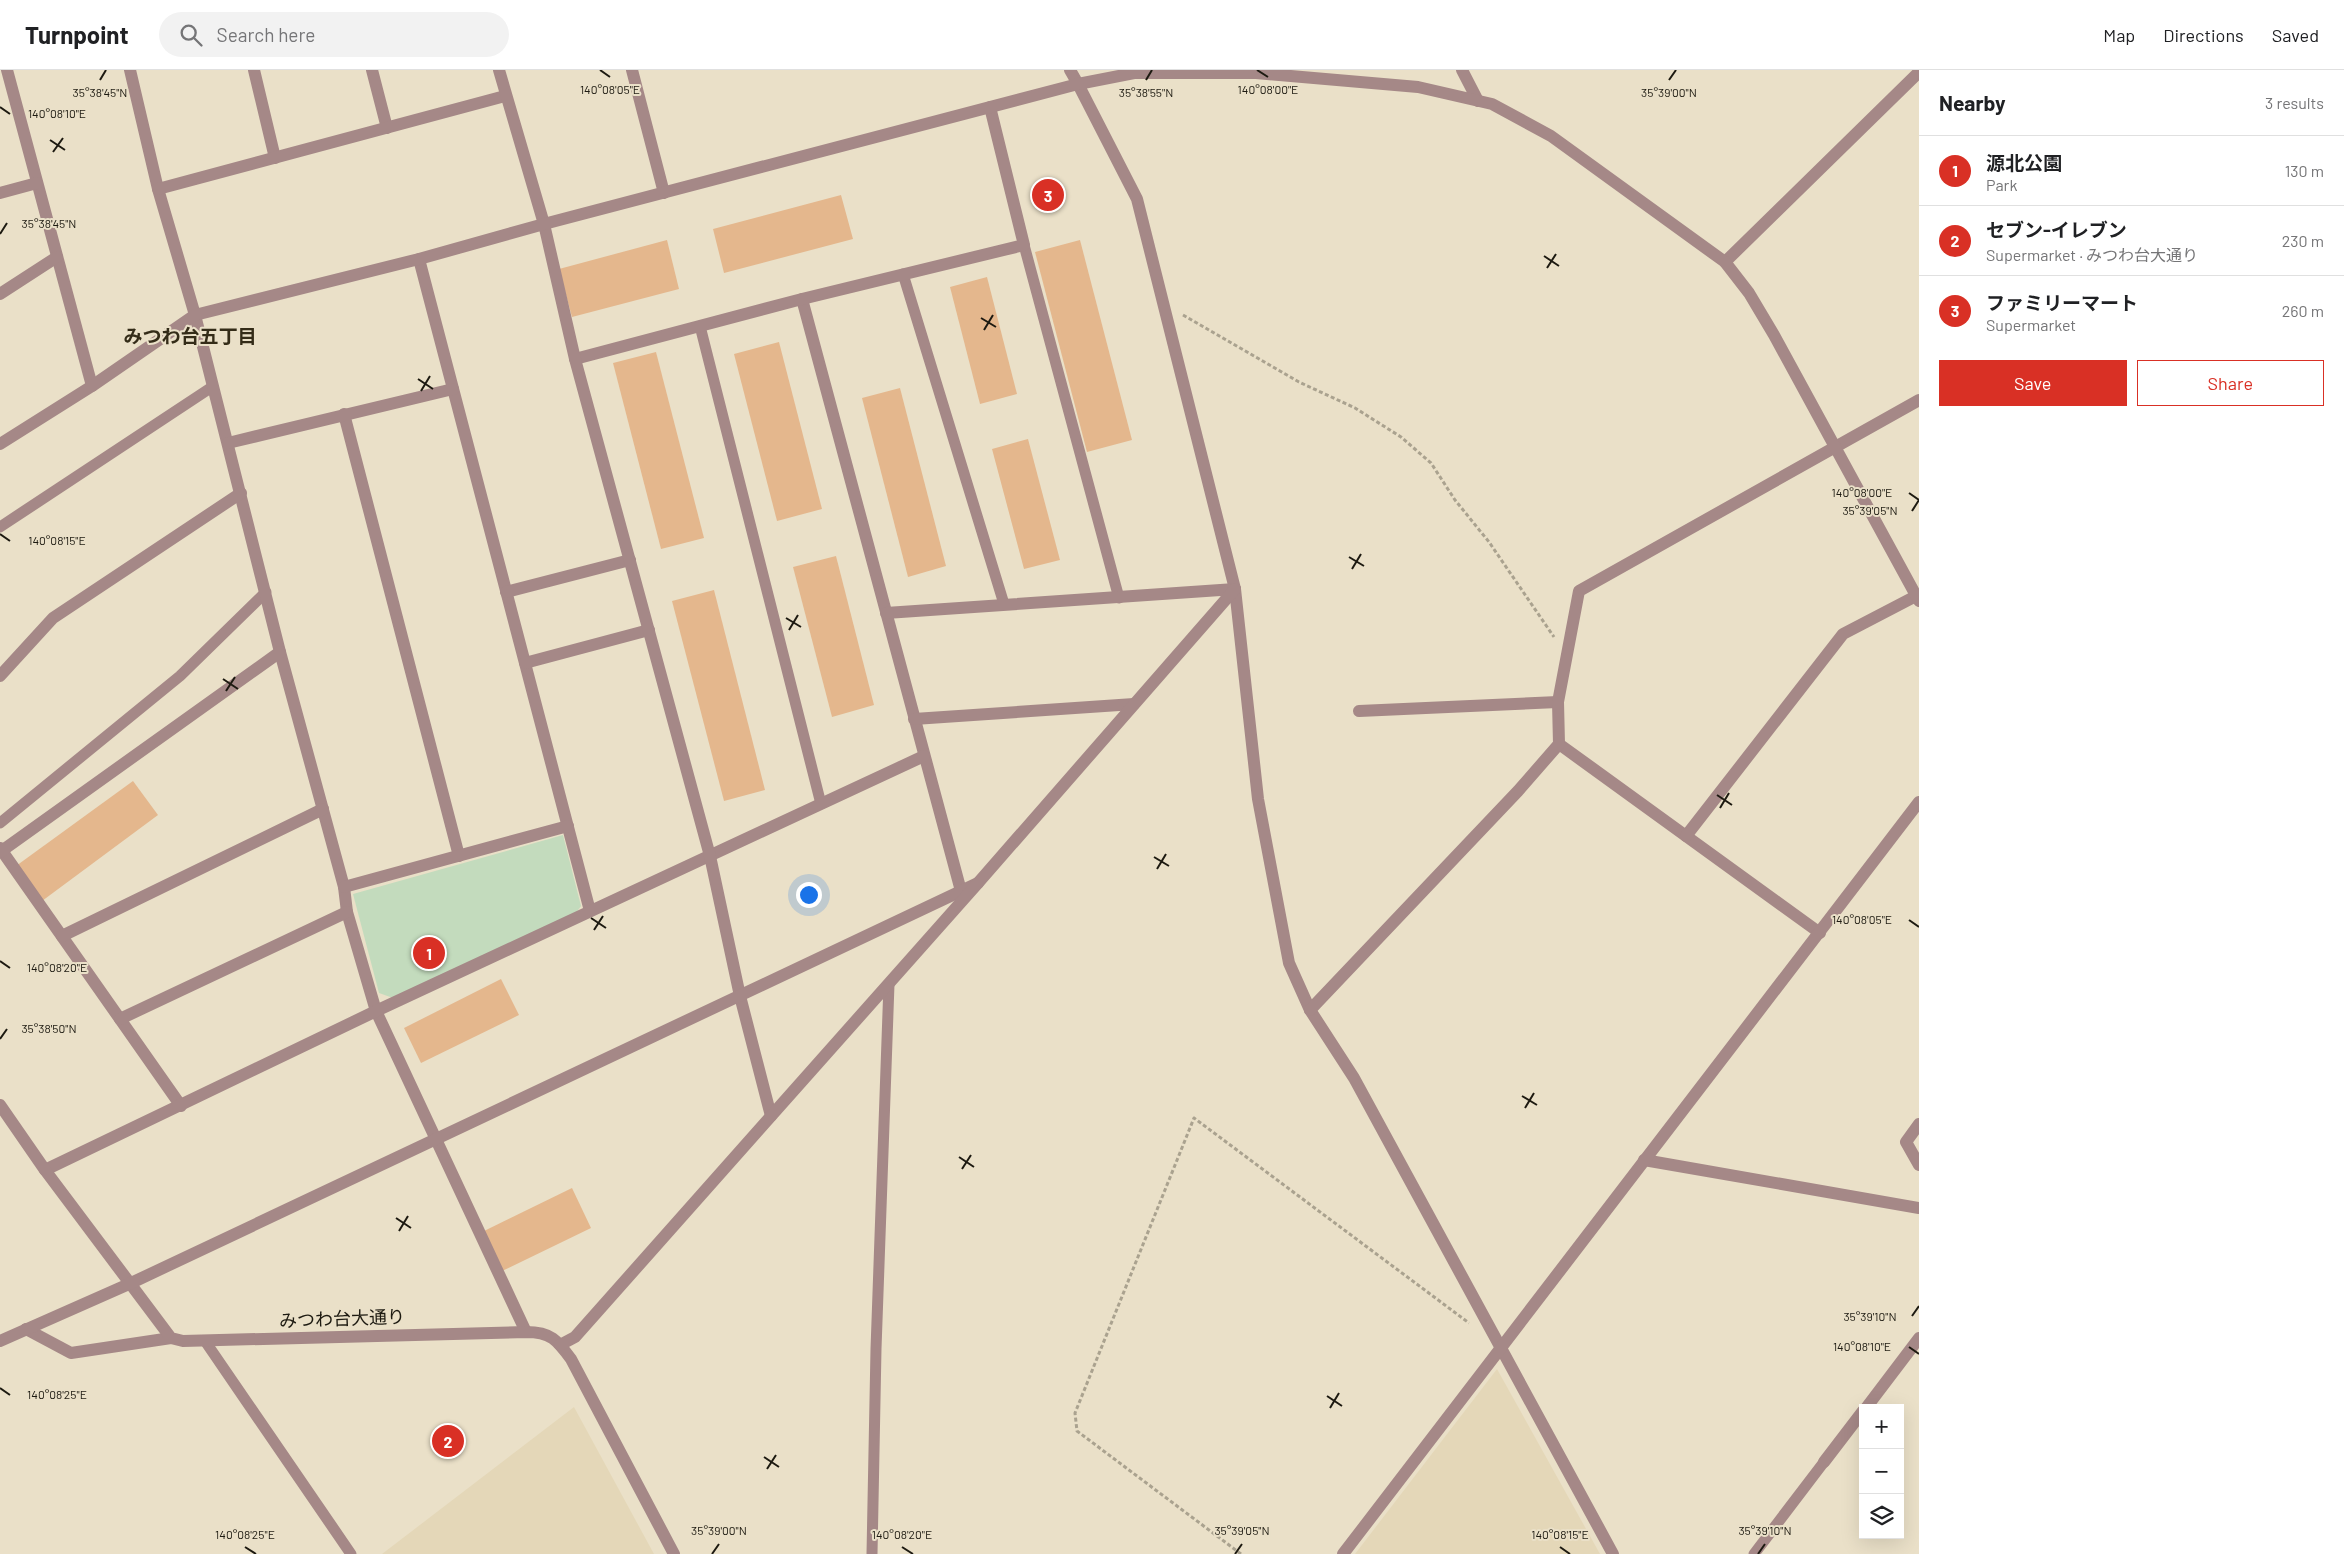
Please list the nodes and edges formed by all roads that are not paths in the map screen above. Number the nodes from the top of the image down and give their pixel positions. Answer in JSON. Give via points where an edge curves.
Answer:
{"nodes":[{"id":1,"x":8,"y":70,"type":"edge"},
{"id":2,"x":130,"y":70,"type":"edge"},
{"id":3,"x":254,"y":70,"type":"edge"},
{"id":4,"x":372,"y":70,"type":"edge"},
{"id":5,"x":499,"y":70,"type":"edge"},
{"id":6,"x":632,"y":70,"type":"edge"},
{"id":7,"x":1070,"y":70,"type":"edge"},
{"id":8,"x":1462,"y":70,"type":"edge"},
{"id":9,"x":1256,"y":71,"type":"edge"},
{"id":10,"x":1918,"y":75,"type":"edge"},
{"id":11,"x":1078,"y":84,"type":"junction"},
{"id":12,"x":505,"y":96,"type":"junction"},
{"id":13,"x":1478,"y":101,"type":"junction"},
{"id":14,"x":990,"y":107,"type":"junction"},
{"id":15,"x":387,"y":128,"type":"junction"},
{"id":16,"x":276,"y":158,"type":"junction"},
{"id":17,"x":38,"y":183,"type":"junction"},
{"id":18,"x":158,"y":189,"type":"junction"},
{"id":19,"x":664,"y":193,"type":"junction"},
{"id":20,"x":0,"y":194,"type":"edge"},
{"id":21,"x":544,"y":224,"type":"junction"},
{"id":22,"x":1024,"y":245,"type":"junction"},
{"id":23,"x":57,"y":256,"type":"junction"},
{"id":24,"x":419,"y":259,"type":"junction"},
{"id":25,"x":1725,"y":262,"type":"junction"},
{"id":26,"x":903,"y":274,"type":"junction"},
{"id":27,"x":0,"y":294,"type":"edge"},
{"id":28,"x":802,"y":299,"type":"junction"},
{"id":29,"x":195,"y":315,"type":"junction"},
{"id":30,"x":700,"y":326,"type":"junction"},
{"id":31,"x":575,"y":359,"type":"junction"},
{"id":32,"x":92,"y":386,"type":"junction"},
{"id":33,"x":212,"y":387,"type":"junction"},
{"id":34,"x":453,"y":389,"type":"junction"},
{"id":35,"x":1919,"y":400,"type":"edge"},
{"id":36,"x":344,"y":414,"type":"junction"},
{"id":37,"x":228,"y":443,"type":"junction"},
{"id":38,"x":0,"y":444,"type":"edge"},
{"id":39,"x":1835,"y":447,"type":"junction"},
{"id":40,"x":241,"y":493,"type":"junction"},
{"id":41,"x":0,"y":527,"type":"edge"},
{"id":42,"x":630,"y":560,"type":"junction"},
{"id":43,"x":1234,"y":589,"type":"junction"},
{"id":44,"x":266,"y":592,"type":"junction"},
{"id":45,"x":506,"y":592,"type":"junction"},
{"id":46,"x":1119,"y":598,"type":"junction"},
{"id":47,"x":1918,"y":598,"type":"edge"},
{"id":48,"x":1004,"y":604,"type":"junction"},
{"id":49,"x":886,"y":613,"type":"junction"},
{"id":50,"x":649,"y":630,"type":"junction"},
{"id":51,"x":280,"y":652,"type":"junction"},
{"id":52,"x":525,"y":663,"type":"junction"},
{"id":53,"x":0,"y":676,"type":"edge"},
{"id":54,"x":1558,"y":702,"type":"junction"},
{"id":55,"x":1134,"y":704,"type":"junction"},
{"id":56,"x":1359,"y":711,"type":"dead end"},
{"id":57,"x":914,"y":718,"type":"junction"},
{"id":58,"x":1559,"y":744,"type":"junction"},
{"id":59,"x":924,"y":756,"type":"junction"},
{"id":60,"x":1919,"y":802,"type":"edge"},
{"id":61,"x":821,"y":804,"type":"junction"},
{"id":62,"x":322,"y":809,"type":"junction"},
{"id":63,"x":0,"y":823,"type":"edge"},
{"id":64,"x":568,"y":826,"type":"junction"},
{"id":65,"x":1686,"y":836,"type":"junction"},
{"id":66,"x":1,"y":850,"type":"edge"},
{"id":67,"x":459,"y":856,"type":"junction"},
{"id":68,"x":710,"y":856,"type":"junction"},
{"id":69,"x":978,"y":883,"type":"junction"},
{"id":70,"x":344,"y":887,"type":"junction"},
{"id":71,"x":961,"y":891,"type":"junction"},
{"id":72,"x":590,"y":911,"type":"junction"},
{"id":73,"x":347,"y":912,"type":"junction"},
{"id":74,"x":1820,"y":933,"type":"junction"},
{"id":75,"x":62,"y":936,"type":"junction"},
{"id":76,"x":888,"y":984,"type":"junction"},
{"id":77,"x":740,"y":996,"type":"junction"},
{"id":78,"x":1310,"y":1010,"type":"junction"},
{"id":79,"x":376,"y":1012,"type":"junction"},
{"id":80,"x":120,"y":1019,"type":"junction"},
{"id":81,"x":0,"y":1105,"type":"edge"},
{"id":82,"x":181,"y":1106,"type":"junction"},
{"id":83,"x":771,"y":1116,"type":"junction"},
{"id":84,"x":1919,"y":1124,"type":"edge"},
{"id":85,"x":435,"y":1139,"type":"junction"},
{"id":86,"x":1644,"y":1160,"type":"junction"},
{"id":87,"x":1919,"y":1165,"type":"edge"},
{"id":88,"x":45,"y":1170,"type":"junction"},
{"id":89,"x":1919,"y":1208,"type":"edge"},
{"id":90,"x":129,"y":1284,"type":"junction"},
{"id":91,"x":26,"y":1330,"type":"junction"},
{"id":92,"x":526,"y":1332,"type":"junction"},
{"id":93,"x":171,"y":1338,"type":"junction"},
{"id":94,"x":1919,"y":1338,"type":"edge"},
{"id":95,"x":0,"y":1341,"type":"edge"},
{"id":96,"x":205,"y":1341,"type":"junction"},
{"id":97,"x":560,"y":1345,"type":"junction"},
{"id":98,"x":1502,"y":1347,"type":"junction"},
{"id":99,"x":1869,"y":1404,"type":"edge"},
{"id":100,"x":1859,"y":1416,"type":"edge"},
{"id":101,"x":1824,"y":1462,"type":"joint"},
{"id":102,"x":351,"y":1554,"type":"edge"},
{"id":103,"x":674,"y":1554,"type":"edge"},
{"id":104,"x":872,"y":1554,"type":"edge"},
{"id":105,"x":1343,"y":1554,"type":"edge"},
{"id":106,"x":1613,"y":1554,"type":"edge"},
{"id":107,"x":1754,"y":1554,"type":"edge"}],
"edges":[{"from":1,"to":17,"type":"street"},
{"from":2,"to":18,"type":"street"},
{"from":3,"to":16,"type":"street"},
{"from":4,"to":15,"type":"street"},
{"from":5,"to":12,"type":"street"},
{"from":6,"to":19,"type":"street"},
{"from":7,"to":11,"type":"street"},
{"from":8,"to":13,"type":"street"},
{"from":9,"to":11,"type":"street","via":[[1134,73]]},
{"from":9,"to":13,"type":"street","via":[[1418,87]]},
{"from":10,"to":25,"type":"street"},
{"from":11,"to":14,"type":"street"},
{"from":11,"to":43,"type":"street","via":[[1137,199]]},
{"from":12,"to":15,"type":"street"},
{"from":12,"to":21,"type":"street"},
{"from":13,"to":25,"type":"street","via":[[1492,104],[1551,136]]},
{"from":14,"to":19,"type":"street"},
{"from":14,"to":22,"type":"street"},
{"from":15,"to":16,"type":"street"},
{"from":16,"to":18,"type":"street"},
{"from":17,"to":20,"type":"street"},
{"from":17,"to":23,"type":"street"},
{"from":18,"to":29,"type":"street"},
{"from":19,"to":21,"type":"street"},
{"from":21,"to":24,"type":"street"},
{"from":21,"to":31,"type":"street"},
{"from":22,"to":26,"type":"street"},
{"from":22,"to":46,"type":"lane"},
{"from":23,"to":27,"type":"street"},
{"from":23,"to":32,"type":"street"},
{"from":24,"to":29,"type":"street"},
{"from":24,"to":34,"type":"street"},
{"from":25,"to":39,"type":"street","via":[[1750,293]]},
{"from":26,"to":28,"type":"street"},
{"from":26,"to":48,"type":"lane"},
{"from":28,"to":30,"type":"street"},
{"from":28,"to":49,"type":"street"},
{"from":29,"to":32,"type":"street"},
{"from":29,"to":33,"type":"street"},
{"from":30,"to":31,"type":"street"},
{"from":30,"to":61,"type":"lane"},
{"from":31,"to":42,"type":"street"},
{"from":32,"to":38,"type":"street"},
{"from":33,"to":37,"type":"street"},
{"from":33,"to":41,"type":"lane"},
{"from":34,"to":36,"type":"street"},
{"from":34,"to":45,"type":"street"},
{"from":35,"to":39,"type":"street"},
{"from":36,"to":37,"type":"street"},
{"from":36,"to":67,"type":"street"},
{"from":37,"to":40,"type":"street"},
{"from":39,"to":47,"type":"street"},
{"from":39,"to":54,"type":"street","via":[[1580,591]]},
{"from":40,"to":44,"type":"street"},
{"from":40,"to":53,"type":"street","via":[[53,618]]},
{"from":42,"to":45,"type":"street"},
{"from":42,"to":50,"type":"street"},
{"from":43,"to":46,"type":"street"},
{"from":43,"to":55,"type":"street"},
{"from":43,"to":78,"type":"street","via":[[1258,799],[1290,962]]},
{"from":44,"to":51,"type":"street"},
{"from":44,"to":63,"type":"lane","via":[[180,676]]},
{"from":45,"to":52,"type":"street"},
{"from":46,"to":48,"type":"street"},
{"from":47,"to":65,"type":"street","via":[[1844,634]]},
{"from":48,"to":49,"type":"street"},
{"from":49,"to":57,"type":"street"},
{"from":50,"to":52,"type":"street"},
{"from":50,"to":68,"type":"street"},
{"from":51,"to":62,"type":"street"},
{"from":51,"to":66,"type":"street"},
{"from":52,"to":64,"type":"street"},
{"from":54,"to":56,"type":"street"},
{"from":54,"to":58,"type":"street"},
{"from":55,"to":57,"type":"street"},
{"from":55,"to":69,"type":"street"},
{"from":57,"to":59,"type":"street"},
{"from":58,"to":65,"type":"street"},
{"from":58,"to":78,"type":"street"},
{"from":59,"to":61,"type":"street"},
{"from":59,"to":71,"type":"street"},
{"from":60,"to":74,"type":"street"},
{"from":61,"to":68,"type":"street"},
{"from":62,"to":70,"type":"street"},
{"from":62,"to":75,"type":"street"},
{"from":64,"to":67,"type":"street"},
{"from":64,"to":72,"type":"street"},
{"from":65,"to":74,"type":"street"},
{"from":66,"to":75,"type":"street"},
{"from":67,"to":70,"type":"street"},
{"from":68,"to":72,"type":"street"},
{"from":68,"to":77,"type":"street"},
{"from":69,"to":71,"type":"street"},
{"from":69,"to":76,"type":"street"},
{"from":70,"to":73,"type":"street"},
{"from":71,"to":77,"type":"street"},
{"from":72,"to":79,"type":"street"},
{"from":73,"to":79,"type":"street"},
{"from":73,"to":80,"type":"street"},
{"from":74,"to":86,"type":"street"},
{"from":75,"to":80,"type":"street"},
{"from":76,"to":83,"type":"street"},
{"from":76,"to":104,"type":"lane"},
{"from":77,"to":83,"type":"street"},
{"from":77,"to":85,"type":"street"},
{"from":78,"to":98,"type":"street","via":[[1354,1078]]},
{"from":79,"to":82,"type":"street"},
{"from":79,"to":85,"type":"street"},
{"from":80,"to":82,"type":"street"},
{"from":81,"to":88,"type":"street"},
{"from":82,"to":88,"type":"street"},
{"from":83,"to":97,"type":"street","via":[[575,1337]]},
{"from":84,"to":87,"type":"street","via":[[1906,1142]]},
{"from":85,"to":90,"type":"street"},
{"from":85,"to":92,"type":"street"},
{"from":86,"to":89,"type":"street"},
{"from":86,"to":98,"type":"street"},
{"from":88,"to":90,"type":"street"},
{"from":90,"to":91,"type":"street"},
{"from":90,"to":93,"type":"street"},
{"from":91,"to":93,"type":"street","name":"みつわ台大通り","via":[[71,1353]]},
{"from":91,"to":95,"type":"street"},
{"from":92,"to":96,"type":"street","name":"みつわ台大通り"},
{"from":92,"to":97,"type":"street","name":"みつわ台大通り","via":[[551,1336]]},
{"from":93,"to":96,"type":"street","name":"みつわ台大通り"},
{"from":94,"to":99,"type":"street"},
{"from":96,"to":102,"type":"lane"},
{"from":97,"to":103,"type":"street","name":"みつわ台大通り","via":[[571,1359]]},
{"from":98,"to":105,"type":"street"},
{"from":98,"to":106,"type":"street"},
{"from":100,"to":101,"type":"street"},
{"from":101,"to":107,"type":"lane"}]}
